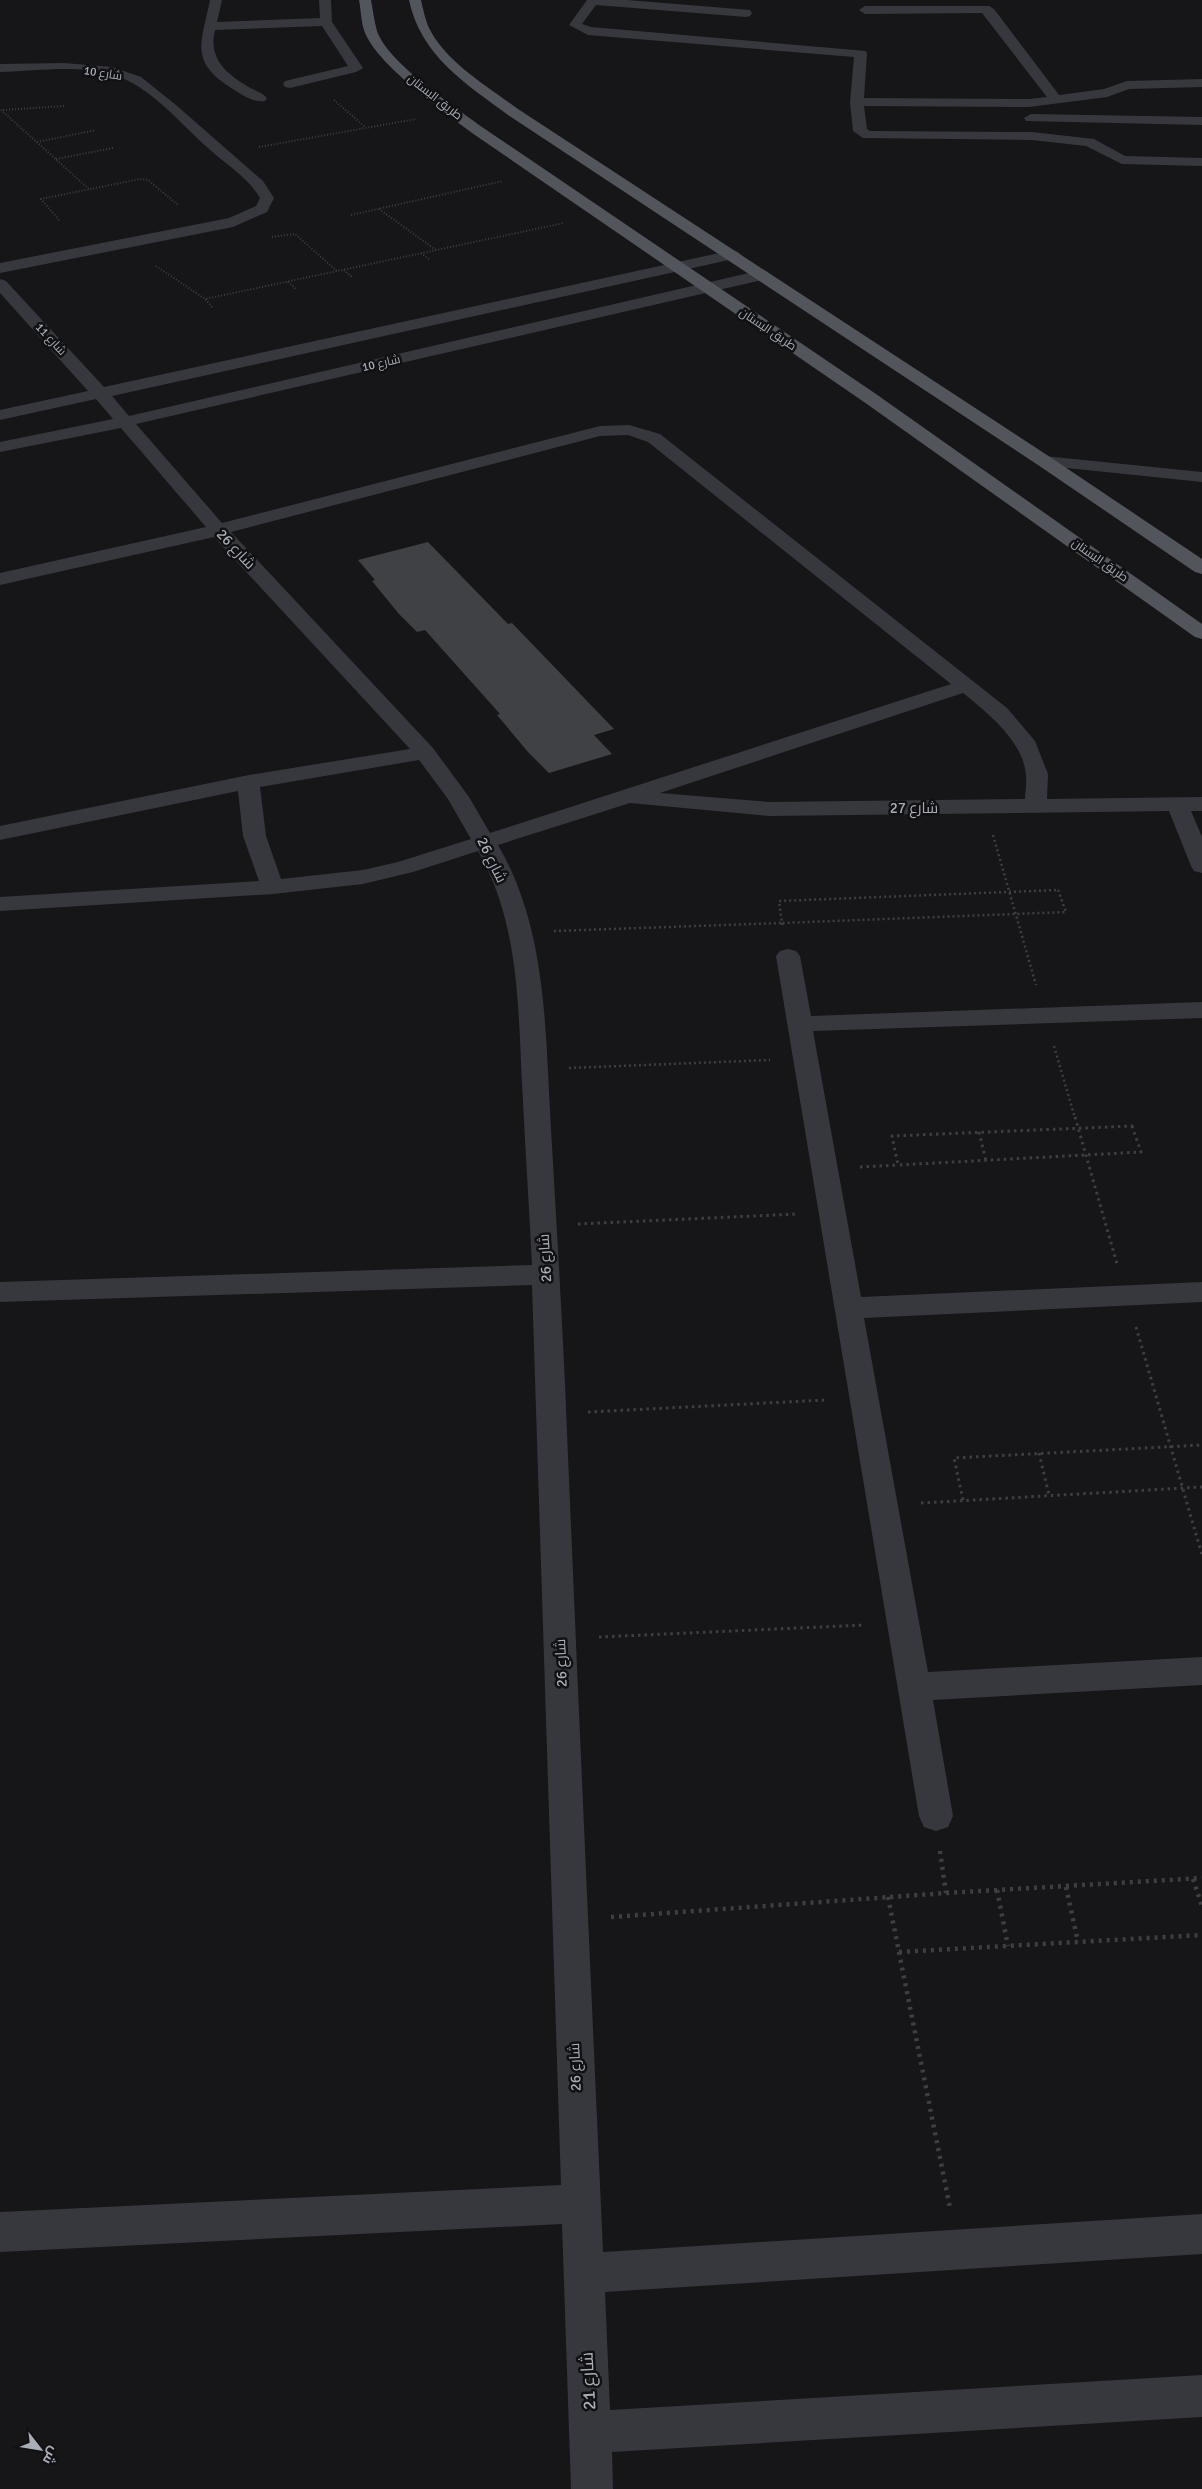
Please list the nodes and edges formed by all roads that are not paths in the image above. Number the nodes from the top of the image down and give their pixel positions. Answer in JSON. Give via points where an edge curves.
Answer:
{"nodes":[{"id":1,"x":216,"y":0,"type":"edge"},
{"id":2,"x":325,"y":0,"type":"edge"},
{"id":3,"x":365,"y":0,"type":"edge"},
{"id":4,"x":415,"y":0,"type":"edge"},
{"id":5,"x":753,"y":0,"type":"edge"},
{"id":6,"x":592,"y":1,"type":"edge"},
{"id":7,"x":865,"y":10,"type":"edge"},
{"id":8,"x":746,"y":13,"type":"junction"},
{"id":9,"x":326,"y":22,"type":"junction"},
{"id":10,"x":211,"y":26,"type":"junction"},
{"id":11,"x":726,"y":43,"type":"junction"},
{"id":12,"x":0,"y":68,"type":"edge"},
{"id":13,"x":1202,"y":83,"type":"edge"},
{"id":14,"x":290,"y":84,"type":"dead end"},
{"id":15,"x":260,"y":98,"type":"dead end"},
{"id":16,"x":1056,"y":100,"type":"junction"},
{"id":17,"x":856,"y":102,"type":"junction"},
{"id":18,"x":1029,"y":103,"type":"junction"},
{"id":19,"x":1030,"y":118,"type":"junction"},
{"id":20,"x":1202,"y":122,"type":"edge"},
{"id":21,"x":1032,"y":136,"type":"junction"},
{"id":22,"x":1202,"y":162,"type":"edge"},
{"id":23,"x":733,"y":255,"type":"junction"},
{"id":24,"x":0,"y":268,"type":"edge"},
{"id":25,"x":677,"y":268,"type":"junction"},
{"id":26,"x":762,"y":275,"type":"junction"},
{"id":27,"x":0,"y":284,"type":"edge"},
{"id":28,"x":707,"y":288,"type":"junction"},
{"id":29,"x":101,"y":394,"type":"junction"},
{"id":30,"x":0,"y":415,"type":"edge"},
{"id":31,"x":124,"y":422,"type":"junction"},
{"id":32,"x":0,"y":447,"type":"edge"},
{"id":33,"x":1044,"y":461,"type":"junction"},
{"id":34,"x":1202,"y":477,"type":"edge"},
{"id":35,"x":218,"y":530,"type":"junction"},
{"id":36,"x":1202,"y":568,"type":"edge"},
{"id":37,"x":0,"y":579,"type":"edge"},
{"id":38,"x":1202,"y":633,"type":"edge"},
{"id":39,"x":968,"y":685,"type":"junction"},
{"id":40,"x":425,"y":753,"type":"junction"},
{"id":41,"x":249,"y":782,"type":"junction"},
{"id":42,"x":627,"y":797,"type":"junction"},
{"id":43,"x":1202,"y":804,"type":"edge"},
{"id":44,"x":1178,"y":805,"type":"junction"},
{"id":45,"x":1036,"y":807,"type":"junction"},
{"id":46,"x":0,"y":833,"type":"edge"},
{"id":47,"x":485,"y":842,"type":"junction"},
{"id":48,"x":1202,"y":866,"type":"edge"},
{"id":49,"x":274,"y":888,"type":"junction"},
{"id":50,"x":0,"y":904,"type":"edge"},
{"id":51,"x":788,"y":956,"type":"dead end"},
{"id":52,"x":1202,"y":1010,"type":"edge"},
{"id":53,"x":800,"y":1024,"type":"junction"},
{"id":54,"x":546,"y":1275,"type":"junction"},
{"id":55,"x":0,"y":1292,"type":"edge"},
{"id":56,"x":1202,"y":1292,"type":"edge"},
{"id":57,"x":849,"y":1308,"type":"junction"},
{"id":58,"x":1202,"y":1671,"type":"edge"},
{"id":59,"x":914,"y":1687,"type":"junction"},
{"id":60,"x":936,"y":1816,"type":"dead end"},
{"id":61,"x":580,"y":2204,"type":"junction"},
{"id":62,"x":0,"y":2232,"type":"edge"},
{"id":63,"x":1202,"y":2234,"type":"edge"},
{"id":64,"x":583,"y":2273,"type":"junction"},
{"id":65,"x":1202,"y":2396,"type":"edge"},
{"id":66,"x":590,"y":2432,"type":"junction"},
{"id":67,"x":592,"y":2489,"type":"edge"}],
"edges":[{"from":1,"to":10,"type":"street"},
{"from":2,"to":9,"type":"street"},
{"from":3,"to":25,"type":"main road","name":"طريق البستان","via":[[371,32],[396,66],[453,112]]},
{"from":4,"to":23,"type":"main road","via":[[422,26],[430,39],[487,93]]},
{"from":5,"to":8,"type":"street"},
{"from":6,"to":8,"type":"street"},
{"from":6,"to":11,"type":"street","via":[[575,25],[588,31]]},
{"from":7,"to":16,"type":"street","via":[[985,9]]},
{"from":8,"to":11,"type":"street"},
{"from":9,"to":10,"type":"street"},
{"from":9,"to":14,"type":"street","via":[[357,67],[352,71]]},
{"from":10,"to":15,"type":"street","via":[[206,41],[209,56],[219,71]]},
{"from":11,"to":17,"type":"street","via":[[861,49]]},
{"from":12,"to":24,"type":"street","name":"شارع 10","via":[[78,69],[126,75],[146,88],[258,184],[267,198],[262,209],[244,219]]},
{"from":13,"to":16,"type":"street","via":[[1127,85],[1107,93]]},
{"from":16,"to":18,"type":"street"},
{"from":17,"to":18,"type":"street"},
{"from":17,"to":21,"type":"street","via":[[860,131],[868,135]]},
{"from":18,"to":19,"type":"street"},
{"from":19,"to":20,"type":"street"},
{"from":19,"to":21,"type":"street"},
{"from":21,"to":22,"type":"street","via":[[1088,142],[1122,160]]},
{"from":23,"to":25,"type":"street","name":"شارع 10"},
{"from":23,"to":26,"type":"main road"},
{"from":25,"to":28,"type":"main road","name":"طريق البستان"},
{"from":25,"to":29,"type":"street","name":"شارع 10"},
{"from":26,"to":28,"type":"street","name":"شارع 10"},
{"from":26,"to":33,"type":"main road"},
{"from":27,"to":29,"type":"street","name":"شارع 11"},
{"from":28,"to":31,"type":"street","name":"شارع 10"},
{"from":28,"to":38,"type":"main road","name":"طريق البستان","via":[[870,398]]},
{"from":29,"to":30,"type":"street","name":"شارع 10"},
{"from":29,"to":31,"type":"street","name":"شارع 26"},
{"from":31,"to":32,"type":"street","name":"شارع 10"},
{"from":31,"to":35,"type":"street","name":"شارع 26"},
{"from":33,"to":34,"type":"street"},
{"from":33,"to":36,"type":"main road"},
{"from":35,"to":37,"type":"street"},
{"from":35,"to":39,"type":"street","via":[[600,431],[629,430],[654,438]]},
{"from":35,"to":40,"type":"street","name":"شارع 26"},
{"from":39,"to":42,"type":"street"},
{"from":39,"to":45,"type":"street","via":[[1000,712],[1024,742],[1037,774]]},
{"from":40,"to":41,"type":"street"},
{"from":40,"to":47,"type":"street","name":"شارع 26","via":[[458,797]]},
{"from":41,"to":46,"type":"street"},
{"from":41,"to":49,"type":"street","via":[[252,834]]},
{"from":42,"to":45,"type":"street","name":"شارع 27","via":[[769,809]]},
{"from":42,"to":47,"type":"street"},
{"from":43,"to":44,"type":"street","name":"شارع 27"},
{"from":44,"to":45,"type":"street","name":"شارع 27"},
{"from":44,"to":48,"type":"street"},
{"from":47,"to":49,"type":"street","via":[[363,877]]},
{"from":47,"to":54,"type":"street","name":"شارع 26","via":[[500,867],[527,960]]},
{"from":49,"to":50,"type":"street"},
{"from":51,"to":53,"type":"street"},
{"from":52,"to":53,"type":"street"},
{"from":53,"to":57,"type":"street"},
{"from":54,"to":55,"type":"street"},
{"from":54,"to":61,"type":"street","name":"شارع 26"},
{"from":56,"to":57,"type":"street"},
{"from":57,"to":59,"type":"street"},
{"from":58,"to":59,"type":"street"},
{"from":59,"to":60,"type":"street"},
{"from":61,"to":62,"type":"street"},
{"from":61,"to":64,"type":"street","name":"شارع 26"},
{"from":63,"to":64,"type":"street"},
{"from":64,"to":66,"type":"street","name":"شارع 21"},
{"from":65,"to":66,"type":"street"},
{"from":66,"to":67,"type":"street","name":"شارع 21"}]}
